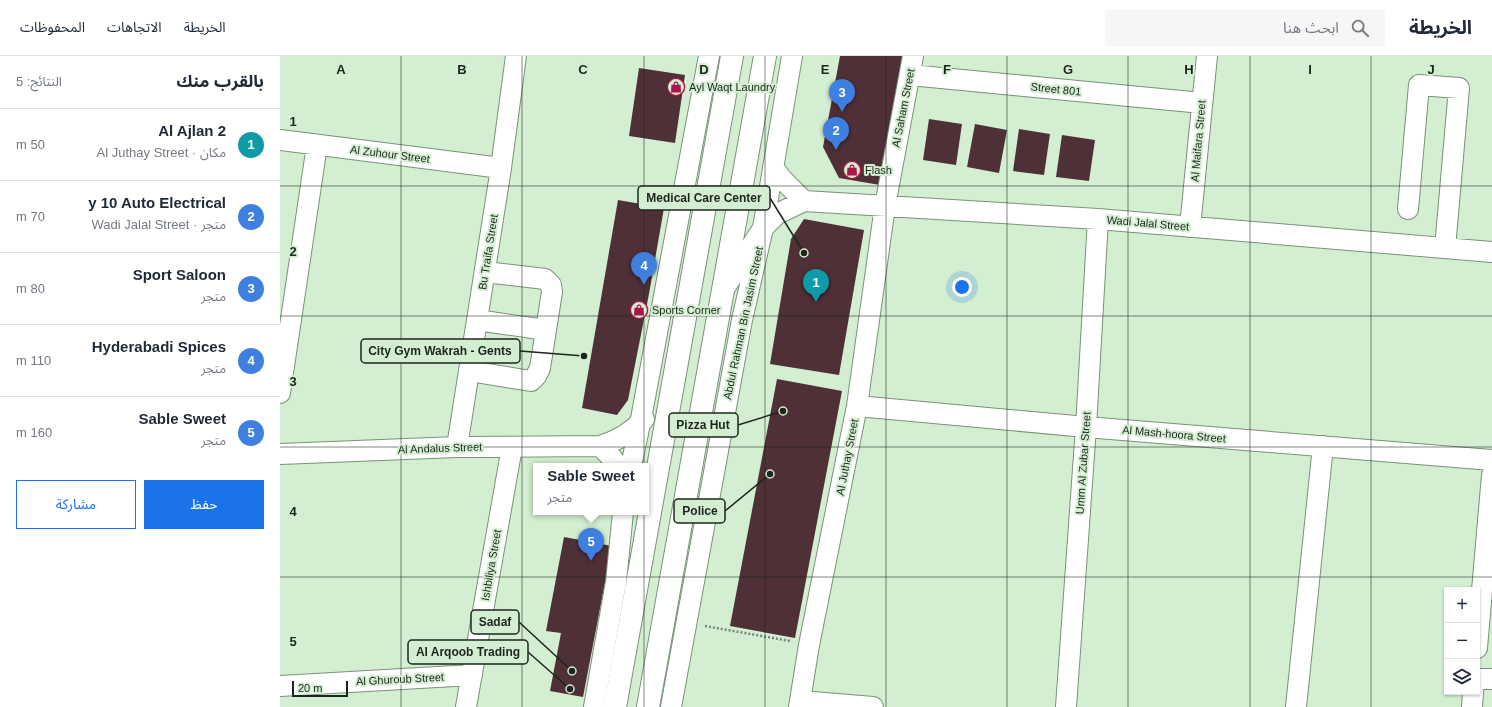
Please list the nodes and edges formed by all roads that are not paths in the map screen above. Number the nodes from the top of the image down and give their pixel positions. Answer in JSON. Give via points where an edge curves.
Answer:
{"nodes":[{"id":1,"x":516,"y":56,"type":"edge"},
{"id":2,"x":709,"y":56,"type":"edge"},
{"id":3,"x":732,"y":56,"type":"edge"},
{"id":4,"x":765,"y":56,"type":"edge"},
{"id":5,"x":792,"y":56,"type":"edge"},
{"id":6,"x":1207,"y":56,"type":"edge"},
{"id":7,"x":911,"y":65,"type":"edge"},
{"id":8,"x":1202,"y":103,"type":"junction"},
{"id":9,"x":280,"y":140,"type":"edge"},
{"id":10,"x":317,"y":145,"type":"junction"},
{"id":11,"x":773,"y":167,"type":"junction"},
{"id":12,"x":501,"y":168,"type":"junction"},
{"id":13,"x":804,"y":201,"type":"junction"},
{"id":14,"x":885,"y":206,"type":"junction"},
{"id":15,"x":1408,"y":209,"type":"dead end"},
{"id":16,"x":1098,"y":219,"type":"junction"},
{"id":17,"x":1190,"y":227,"type":"junction"},
{"id":18,"x":762,"y":228,"type":"junction"},
{"id":19,"x":1445,"y":248,"type":"junction"},
{"id":20,"x":1492,"y":252,"type":"edge"},
{"id":21,"x":485,"y":272,"type":"junction"},
{"id":22,"x":723,"y":291,"type":"junction"},
{"id":23,"x":477,"y":320,"type":"junction"},
{"id":24,"x":546,"y":330,"type":"junction"},
{"id":25,"x":469,"y":371,"type":"junction"},
{"id":26,"x":672,"y":388,"type":"junction"},
{"id":27,"x":280,"y":393,"type":"edge"},
{"id":28,"x":857,"y":406,"type":"junction"},
{"id":29,"x":640,"y":424,"type":"junction"},
{"id":30,"x":1086,"y":427,"type":"junction"},
{"id":31,"x":600,"y":446,"type":"junction"},
{"id":32,"x":1323,"y":446,"type":"junction"},
{"id":33,"x":457,"y":447,"type":"junction"},
{"id":34,"x":512,"y":447,"type":"junction"},
{"id":35,"x":280,"y":454,"type":"edge"},
{"id":36,"x":1492,"y":460,"type":"edge"},
{"id":37,"x":615,"y":463,"type":"edge"},
{"id":38,"x":632,"y":463,"type":"edge"},
{"id":39,"x":1492,"y":475,"type":"edge"},
{"id":40,"x":623,"y":515,"type":"edge"},
{"id":41,"x":1479,"y":623,"type":"edge"},
{"id":42,"x":472,"y":675,"type":"junction"},
{"id":43,"x":1480,"y":679,"type":"edge"},
{"id":44,"x":1492,"y":679,"type":"edge"},
{"id":45,"x":280,"y":686,"type":"edge"},
{"id":46,"x":1473,"y":695,"type":"edge"},
{"id":47,"x":800,"y":704,"type":"edge"},
{"id":48,"x":466,"y":707,"type":"edge"},
{"id":49,"x":594,"y":707,"type":"edge"},
{"id":50,"x":615,"y":707,"type":"edge"},
{"id":51,"x":648,"y":707,"type":"edge"},
{"id":52,"x":671,"y":707,"type":"edge"},
{"id":53,"x":873,"y":707,"type":"edge"},
{"id":54,"x":1066,"y":707,"type":"edge"},
{"id":55,"x":1296,"y":707,"type":"edge"},
{"id":56,"x":1472,"y":707,"type":"edge"}],
"edges":[{"from":1,"to":12,"type":"street","name":"Bu Traifa Street"},
{"from":2,"to":29,"type":"street"},
{"from":3,"to":26,"type":"main road"},
{"from":4,"to":22,"type":"main road","name":"Abdul Rahman Bin Jasim Street"},
{"from":5,"to":11,"type":"street","name":"Abdul Rahman Bin Jasim Street"},
{"from":6,"to":8,"type":"street","name":"Al Maifara Street"},
{"from":7,"to":8,"type":"street","name":"Street 801"},
{"from":7,"to":14,"type":"street","name":"Al Saham Street"},
{"from":8,"to":17,"type":"street","name":"Al Maifara Street"},
{"from":9,"to":10,"type":"street","name":"Al Zuhour Street"},
{"from":10,"to":12,"type":"street","name":"Al Zuhour Street"},
{"from":10,"to":27,"type":"street"},
{"from":11,"to":13,"type":"street","via":[[782,180]]},
{"from":11,"to":18,"type":"street","name":"Abdul Rahman Bin Jasim Street"},
{"from":12,"to":21,"type":"street","name":"Bu Traifa Street"},
{"from":13,"to":14,"type":"street","name":"Wadi Jalal Street"},
{"from":13,"to":18,"type":"street","name":"Wadi Jalal Street","via":[[777,214]]},
{"from":14,"to":16,"type":"street","name":"Wadi Jalal Street"},
{"from":14,"to":28,"type":"street","name":"Al Juthay Street"},
{"from":15,"to":19,"type":"street","via":[[1419,85],[1459,88]]},
{"from":16,"to":17,"type":"street","name":"Wadi Jalal Street"},
{"from":16,"to":30,"type":"street","name":"Umm Al Zubar Street"},
{"from":17,"to":19,"type":"street","name":"Wadi Jalal Street"},
{"from":18,"to":22,"type":"street","name":"Wadi Jalal Street"},
{"from":18,"to":52,"type":"street","name":"Abdul Rahman Bin Jasim Street","via":[[742,320]]},
{"from":19,"to":20,"type":"street","name":"Wadi Jalal Street"},
{"from":21,"to":23,"type":"street","name":"Bu Traifa Street"},
{"from":21,"to":24,"type":"street","via":[[545,280],[551,285]]},
{"from":22,"to":51,"type":"main road","name":"Abdul Rahman Bin Jasim Street"},
{"from":23,"to":24,"type":"street"},
{"from":23,"to":25,"type":"street","name":"Bu Traifa Street"},
{"from":24,"to":25,"type":"street","via":[[540,368],[531,381]]},
{"from":25,"to":33,"type":"street","name":"Bu Traifa Street"},
{"from":26,"to":29,"type":"street","name":"Al Andalus Street"},
{"from":26,"to":50,"type":"main road"},
{"from":28,"to":30,"type":"street","name":"Al Mash-hoora Street"},
{"from":28,"to":47,"type":"street","name":"Al Juthay Street"},
{"from":29,"to":31,"type":"street","name":"Al Andalus Street","via":[[612,442]]},
{"from":29,"to":38,"type":"street"},
{"from":30,"to":32,"type":"street","name":"Al Mash-hoora Street"},
{"from":30,"to":54,"type":"street","name":"Umm Al Zubar Street"},
{"from":31,"to":34,"type":"street","name":"Al Andalus Street"},
{"from":31,"to":37,"type":"street"},
{"from":32,"to":36,"type":"street","name":"Al Mash-hoora Street"},
{"from":32,"to":55,"type":"street"},
{"from":33,"to":34,"type":"street","name":"Al Andalus Street"},
{"from":33,"to":35,"type":"street","name":"Al Andalus Street"},
{"from":34,"to":42,"type":"street","name":"Ishbiliya Street"},
{"from":39,"to":41,"type":"street"},
{"from":40,"to":49,"type":"street","via":[[616,582]]},
{"from":42,"to":45,"type":"street","name":"Al Ghuroub Street"},
{"from":42,"to":48,"type":"street","name":"Ishbiliya Street"},
{"from":43,"to":44,"type":"street"},
{"from":46,"to":56,"type":"street"},
{"from":47,"to":53,"type":"street"}]}
